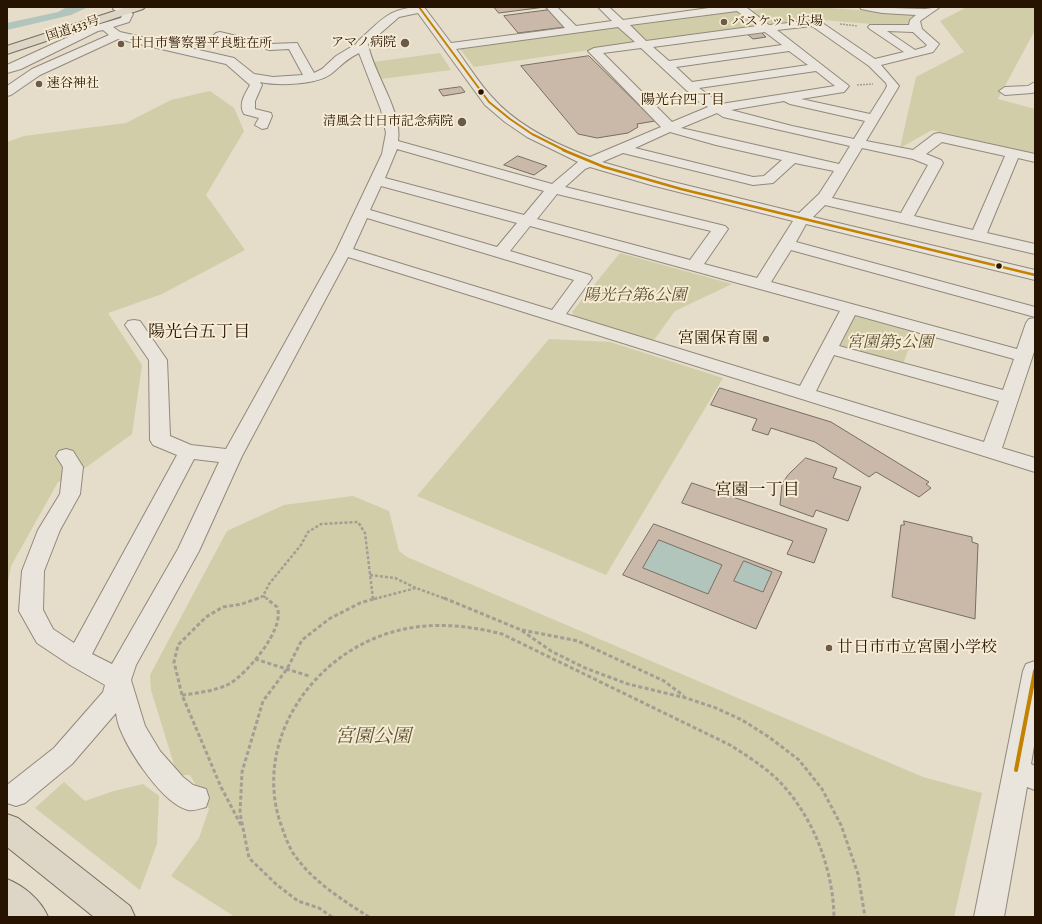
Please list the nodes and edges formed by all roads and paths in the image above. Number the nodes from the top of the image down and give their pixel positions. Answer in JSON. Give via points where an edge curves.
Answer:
{"nodes":[{"id":1,"x":139,"y":7,"type":"edge"},
{"id":2,"x":552,"y":7,"type":"edge"},
{"id":3,"x":659,"y":7,"type":"edge"},
{"id":4,"x":743,"y":7,"type":"edge"},
{"id":5,"x":844,"y":7,"type":"edge"},
{"id":6,"x":850,"y":7,"type":"edge"},
{"id":7,"x":420,"y":8,"type":"edge"},
{"id":8,"x":866,"y":8,"type":"edge"},
{"id":9,"x":122,"y":9,"type":"edge"},
{"id":10,"x":927,"y":9,"type":"edge"},
{"id":11,"x":607,"y":10,"type":"edge"},
{"id":12,"x":621,"y":24,"type":"junction"},
{"id":13,"x":103,"y":26,"type":"junction"},
{"id":14,"x":768,"y":28,"type":"junction"},
{"id":15,"x":915,"y":29,"type":"junction"},
{"id":16,"x":574,"y":30,"type":"junction"},
{"id":17,"x":116,"y":35,"type":"junction"},
{"id":18,"x":644,"y":44,"type":"junction"},
{"id":19,"x":7,"y":46,"type":"edge"},
{"id":20,"x":362,"y":46,"type":"junction"},
{"id":21,"x":792,"y":46,"type":"junction"},
{"id":22,"x":270,"y":47,"type":"junction"},
{"id":23,"x":448,"y":47,"type":"junction"},
{"id":24,"x":7,"y":50,"type":"edge"},
{"id":25,"x":201,"y":54,"type":"junction"},
{"id":26,"x":914,"y":54,"type":"junction"},
{"id":27,"x":256,"y":57,"type":"dead end"},
{"id":28,"x":873,"y":63,"type":"junction"},
{"id":29,"x":667,"y":65,"type":"junction"},
{"id":30,"x":819,"y":67,"type":"junction"},
{"id":31,"x":10,"y":69,"type":"edge"},
{"id":32,"x":250,"y":77,"type":"junction"},
{"id":33,"x":311,"y":78,"type":"junction"},
{"id":34,"x":873,"y":84,"type":"joint"},
{"id":35,"x":893,"y":85,"type":"junction"},
{"id":36,"x":690,"y":86,"type":"junction"},
{"id":37,"x":849,"y":86,"type":"junction"},
{"id":38,"x":1035,"y":86,"type":"edge"},
{"id":39,"x":12,"y":90,"type":"edge"},
{"id":40,"x":1005,"y":91,"type":"dead end"},
{"id":41,"x":783,"y":98,"type":"junction"},
{"id":42,"x":718,"y":109,"type":"junction"},
{"id":43,"x":874,"y":119,"type":"junction"},
{"id":44,"x":262,"y":125,"type":"dead end"},
{"id":45,"x":670,"y":127,"type":"junction"},
{"id":46,"x":392,"y":143,"type":"junction"},
{"id":47,"x":859,"y":144,"type":"junction"},
{"id":48,"x":620,"y":148,"type":"junction"},
{"id":49,"x":1013,"y":153,"type":"junction"},
{"id":50,"x":916,"y":155,"type":"junction"},
{"id":51,"x":792,"y":158,"type":"junction"},
{"id":52,"x":1035,"y":158,"type":"edge"},
{"id":53,"x":590,"y":161,"type":"junction"},
{"id":54,"x":843,"y":169,"type":"junction"},
{"id":55,"x":377,"y":180,"type":"junction"},
{"id":56,"x":554,"y":189,"type":"junction"},
{"id":57,"x":823,"y":200,"type":"junction"},
{"id":58,"x":362,"y":212,"type":"junction"},
{"id":59,"x":802,"y":219,"type":"junction"},
{"id":60,"x":905,"y":219,"type":"junction"},
{"id":61,"x":527,"y":221,"type":"junction"},
{"id":62,"x":978,"y":236,"type":"junction"},
{"id":63,"x":786,"y":244,"type":"junction"},
{"id":64,"x":1035,"y":249,"type":"edge"},
{"id":65,"x":344,"y":251,"type":"junction"},
{"id":66,"x":500,"y":253,"type":"junction"},
{"id":67,"x":694,"y":266,"type":"junction"},
{"id":68,"x":1035,"y":275,"type":"edge"},
{"id":69,"x":761,"y":284,"type":"junction"},
{"id":70,"x":850,"y":308,"type":"junction"},
{"id":71,"x":1035,"y":312,"type":"edge"},
{"id":72,"x":556,"y":316,"type":"junction"},
{"id":73,"x":1035,"y":323,"type":"edge"},
{"id":74,"x":134,"y":326,"type":"dead end"},
{"id":75,"x":828,"y":348,"type":"junction"},
{"id":76,"x":1024,"y":356,"type":"junction"},
{"id":77,"x":805,"y":393,"type":"junction"},
{"id":78,"x":1009,"y":398,"type":"junction"},
{"id":79,"x":188,"y":452,"type":"junction"},
{"id":80,"x":991,"y":452,"type":"junction"},
{"id":81,"x":66,"y":456,"type":"dead end"},
{"id":82,"x":232,"y":456,"type":"junction"},
{"id":83,"x":1035,"y":465,"type":"edge"},
{"id":84,"x":370,"y":575,"type":"junction"},
{"id":85,"x":416,"y":588,"type":"junction"},
{"id":86,"x":263,"y":596,"type":"junction"},
{"id":87,"x":372,"y":599,"type":"junction"},
{"id":88,"x":520,"y":630,"type":"junction"},
{"id":89,"x":78,"y":658,"type":"junction"},
{"id":90,"x":255,"y":659,"type":"junction"},
{"id":91,"x":287,"y":669,"type":"junction"},
{"id":92,"x":1035,"y":671,"type":"edge"},
{"id":93,"x":309,"y":676,"type":"dead end"},
{"id":94,"x":119,"y":680,"type":"junction"},
{"id":95,"x":182,"y":695,"type":"junction"},
{"id":96,"x":686,"y":698,"type":"junction"},
{"id":97,"x":1026,"y":774,"type":"edge"},
{"id":98,"x":16,"y":794,"type":"dead end"},
{"id":99,"x":196,"y":798,"type":"dead end"},
{"id":100,"x":7,"y":828,"type":"edge"},
{"id":101,"x":243,"y":828,"type":"junction"},
{"id":102,"x":7,"y":895,"type":"edge"},
{"id":103,"x":32,"y":917,"type":"edge"},
{"id":104,"x":119,"y":917,"type":"edge"},
{"id":105,"x":332,"y":917,"type":"edge"},
{"id":106,"x":369,"y":917,"type":"edge"},
{"id":107,"x":834,"y":917,"type":"edge"},
{"id":108,"x":865,"y":917,"type":"edge"},
{"id":109,"x":989,"y":917,"type":"edge"}],
"edges":[{"from":1,"to":9,"type":"highway","name":"国道433号"},
{"from":2,"to":16,"type":"street"},
{"from":3,"to":11,"type":"street"},
{"from":4,"to":12,"type":"street"},
{"from":4,"to":14,"type":"street"},
{"from":5,"to":6,"type":"path"},
{"from":6,"to":8,"type":"street"},
{"from":7,"to":20,"type":"street","via":[[395,14],[362,43]]},
{"from":7,"to":23,"type":"street"},
{"from":8,"to":10,"type":"street"},
{"from":9,"to":13,"type":"street","via":[[128,14],[125,20]]},
{"from":9,"to":19,"type":"highway","name":"国道433号"},
{"from":9,"to":24,"type":"highway","name":"国道433号"},
{"from":10,"to":15,"type":"street","via":[[915,20]]},
{"from":11,"to":12,"type":"street"},
{"from":12,"to":16,"type":"street"},
{"from":12,"to":18,"type":"street"},
{"from":13,"to":17,"type":"street"},
{"from":13,"to":31,"type":"street"},
{"from":14,"to":18,"type":"street"},
{"from":14,"to":21,"type":"street"},
{"from":14,"to":28,"type":"street","via":[[820,23]]},
{"from":15,"to":26,"type":"street","via":[[933,44],[930,50]]},
{"from":15,"to":26,"type":"street","via":[[868,26]]},
{"from":16,"to":23,"type":"street"},
{"from":17,"to":25,"type":"street"},
{"from":17,"to":39,"type":"street","via":[[36,72],[16,84]]},
{"from":18,"to":29,"type":"street"},
{"from":18,"to":45,"type":"street","via":[[594,51]]},
{"from":20,"to":33,"type":"street","via":[[340,58],[326,72]]},
{"from":20,"to":46,"type":"street","via":[[389,116]]},
{"from":21,"to":29,"type":"street"},
{"from":21,"to":30,"type":"street"},
{"from":22,"to":25,"type":"street","via":[[220,41]]},
{"from":22,"to":27,"type":"street"},
{"from":22,"to":33,"type":"street","via":[[292,45]]},
{"from":23,"to":53,"type":"street","via":[[489,102],[508,118],[548,143]]},
{"from":25,"to":32,"type":"street","via":[[230,61]]},
{"from":26,"to":28,"type":"street"},
{"from":28,"to":35,"type":"street"},
{"from":29,"to":36,"type":"street"},
{"from":30,"to":36,"type":"street"},
{"from":30,"to":37,"type":"street"},
{"from":32,"to":33,"type":"street","via":[[273,81]]},
{"from":32,"to":44,"type":"street","via":[[256,86],[247,107],[249,111],[266,116]]},
{"from":34,"to":35,"type":"street"},
{"from":34,"to":37,"type":"path"},
{"from":35,"to":43,"type":"street"},
{"from":36,"to":42,"type":"street"},
{"from":37,"to":41,"type":"street"},
{"from":38,"to":40,"type":"street","via":[[1032,89]]},
{"from":41,"to":42,"type":"street"},
{"from":41,"to":43,"type":"street"},
{"from":42,"to":45,"type":"street"},
{"from":42,"to":47,"type":"street","via":[[738,117]]},
{"from":43,"to":47,"type":"street"},
{"from":45,"to":48,"type":"street"},
{"from":45,"to":51,"type":"street","via":[[696,137]]},
{"from":46,"to":55,"type":"street"},
{"from":46,"to":56,"type":"street"},
{"from":47,"to":50,"type":"street"},
{"from":47,"to":54,"type":"street"},
{"from":48,"to":51,"type":"street","via":[[753,181],[768,180]]},
{"from":48,"to":53,"type":"street"},
{"from":49,"to":50,"type":"street","via":[[940,137]]},
{"from":49,"to":52,"type":"street"},
{"from":49,"to":62,"type":"street"},
{"from":50,"to":60,"type":"street","via":[[936,163]]},
{"from":51,"to":54,"type":"street"},
{"from":53,"to":56,"type":"street","via":[[580,166]]},
{"from":53,"to":59,"type":"street","via":[[640,178]]},
{"from":54,"to":57,"type":"street"},
{"from":55,"to":58,"type":"street"},
{"from":55,"to":61,"type":"street"},
{"from":56,"to":61,"type":"street"},
{"from":56,"to":67,"type":"street","via":[[720,229]]},
{"from":57,"to":59,"type":"street"},
{"from":57,"to":60,"type":"street"},
{"from":58,"to":65,"type":"street"},
{"from":58,"to":66,"type":"street"},
{"from":59,"to":63,"type":"street"},
{"from":59,"to":68,"type":"street"},
{"from":60,"to":62,"type":"street"},
{"from":61,"to":66,"type":"street"},
{"from":61,"to":67,"type":"street"},
{"from":62,"to":64,"type":"street"},
{"from":63,"to":69,"type":"street"},
{"from":63,"to":71,"type":"street"},
{"from":65,"to":72,"type":"street"},
{"from":65,"to":82,"type":"street"},
{"from":66,"to":72,"type":"street","via":[[584,278]]},
{"from":67,"to":69,"type":"street"},
{"from":69,"to":70,"type":"street"},
{"from":70,"to":75,"type":"street"},
{"from":70,"to":76,"type":"street"},
{"from":72,"to":77,"type":"street"},
{"from":73,"to":76,"type":"street"},
{"from":74,"to":79,"type":"street","via":[[158,360],[160,440]]},
{"from":75,"to":77,"type":"street"},
{"from":75,"to":78,"type":"street"},
{"from":76,"to":78,"type":"street"},
{"from":77,"to":80,"type":"street"},
{"from":78,"to":80,"type":"street"},
{"from":79,"to":82,"type":"street"},
{"from":79,"to":89,"type":"street"},
{"from":80,"to":83,"type":"street"},
{"from":81,"to":89,"type":"street","via":[[72,468],[70,494],[49,530],[34,571],[31,610],[45,636]]},
{"from":82,"to":94,"type":"street","via":[[188,551],[124,663]]},
{"from":84,"to":85,"type":"path","via":[[395,578]]},
{"from":84,"to":86,"type":"path","via":[[365,533],[358,522],[321,524],[308,532]]},
{"from":84,"to":87,"type":"path"},
{"from":85,"to":87,"type":"path"},
{"from":85,"to":88,"type":"path"},
{"from":86,"to":90,"type":"path","via":[[273,601],[279,614],[276,629]]},
{"from":86,"to":95,"type":"path","via":[[242,604],[223,607],[206,618],[178,645],[174,662]]},
{"from":87,"to":91,"type":"path","via":[[328,619],[302,640]]},
{"from":88,"to":96,"type":"path","via":[[551,651],[585,668],[628,684]]},
{"from":88,"to":96,"type":"path","via":[[578,642],[664,681]]},
{"from":89,"to":94,"type":"street"},
{"from":90,"to":91,"type":"path"},
{"from":90,"to":95,"type":"path","via":[[237,679],[220,688]]},
{"from":91,"to":93,"type":"path"},
{"from":91,"to":101,"type":"path","via":[[263,701],[251,738],[242,772],[240,813]]},
{"from":92,"to":97,"type":"street"},
{"from":94,"to":98,"type":"street","via":[[114,697],[63,756]]},
{"from":94,"to":99,"type":"street","via":[[134,730],[151,759],[174,786],[187,797]]},
{"from":95,"to":101,"type":"path","via":[[221,787]]},
{"from":96,"to":108,"type":"path","via":[[742,720],[799,760],[822,789],[841,825],[858,874]]},
{"from":97,"to":109,"type":"street"},
{"from":100,"to":104,"type":"highway"},
{"from":101,"to":105,"type":"path","via":[[250,858],[277,885],[298,901],[319,908]]},
{"from":102,"to":103,"type":"highway"},
{"from":106,"to":107,"type":"path","via":[[327,890],[304,867],[286,841],[276,813],[272,783],[275,754],[284,726],[298,700],[316,678],[338,659],[363,644],[390,633],[418,626],[447,624],[475,627],[502,634],[730,745],[758,763],[783,786],[803,814],[820,845],[830,878]]}]}
